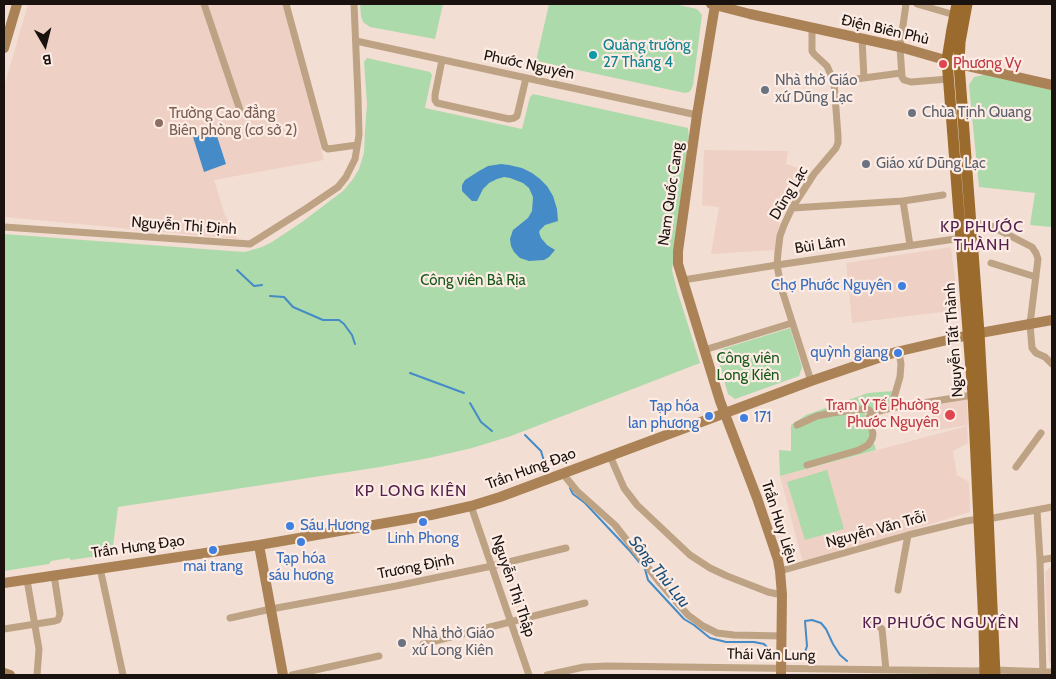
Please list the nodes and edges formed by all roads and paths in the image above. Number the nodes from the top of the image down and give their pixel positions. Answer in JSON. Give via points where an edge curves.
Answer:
{"nodes":[{"id":1,"x":17,"y":4,"type":"edge"},
{"id":2,"x":204,"y":4,"type":"edge"},
{"id":3,"x":286,"y":4,"type":"edge"},
{"id":4,"x":354,"y":4,"type":"edge"},
{"id":5,"x":713,"y":4,"type":"edge"},
{"id":6,"x":906,"y":4,"type":"edge"},
{"id":7,"x":916,"y":4,"type":"edge"},
{"id":8,"x":967,"y":4,"type":"edge"},
{"id":9,"x":956,"y":9,"type":"edge"},
{"id":10,"x":812,"y":28,"type":"junction"},
{"id":11,"x":862,"y":39,"type":"junction"},
{"id":12,"x":356,"y":41,"type":"junction"},
{"id":13,"x":900,"y":47,"type":"junction"},
{"id":14,"x":4,"y":48,"type":"edge"},
{"id":15,"x":442,"y":60,"type":"junction"},
{"id":16,"x":947,"y":60,"type":"junction"},
{"id":17,"x":960,"y":64,"type":"junction"},
{"id":18,"x":901,"y":74,"type":"junction"},
{"id":19,"x":526,"y":78,"type":"junction"},
{"id":20,"x":864,"y":78,"type":"junction"},
{"id":21,"x":949,"y":79,"type":"junction"},
{"id":22,"x":834,"y":82,"type":"junction"},
{"id":23,"x":1052,"y":85,"type":"edge"},
{"id":24,"x":241,"y":113,"type":"dead end"},
{"id":25,"x":696,"y":115,"type":"junction"},
{"id":26,"x":357,"y":145,"type":"junction"},
{"id":27,"x":943,"y":195,"type":"dead end"},
{"id":28,"x":903,"y":202,"type":"junction"},
{"id":29,"x":792,"y":208,"type":"junction"},
{"id":30,"x":971,"y":222,"type":"junction"},
{"id":31,"x":4,"y":227,"type":"edge"},
{"id":32,"x":962,"y":238,"type":"junction"},
{"id":33,"x":910,"y":245,"type":"junction"},
{"id":34,"x":991,"y":263,"type":"dead end"},
{"id":35,"x":777,"y":265,"type":"junction"},
{"id":36,"x":1036,"y":277,"type":"junction"},
{"id":37,"x":683,"y":280,"type":"junction"},
{"id":38,"x":1052,"y":320,"type":"edge"},
{"id":39,"x":792,"y":323,"type":"junction"},
{"id":40,"x":1030,"y":324,"type":"junction"},
{"id":41,"x":974,"y":334,"type":"junction"},
{"id":42,"x":704,"y":350,"type":"junction"},
{"id":43,"x":899,"y":352,"type":"junction"},
{"id":44,"x":1052,"y":364,"type":"edge"},
{"id":45,"x":810,"y":381,"type":"junction"},
{"id":46,"x":973,"y":395,"type":"junction"},
{"id":47,"x":891,"y":408,"type":"junction"},
{"id":48,"x":725,"y":412,"type":"junction"},
{"id":49,"x":873,"y":413,"type":"junction"},
{"id":50,"x":797,"y":426,"type":"dead end"},
{"id":51,"x":1041,"y":434,"type":"dead end"},
{"id":52,"x":610,"y":456,"type":"junction"},
{"id":53,"x":807,"y":465,"type":"dead end"},
{"id":54,"x":1016,"y":467,"type":"dead end"},
{"id":55,"x":563,"y":474,"type":"junction"},
{"id":56,"x":472,"y":506,"type":"junction"},
{"id":57,"x":1052,"y":508,"type":"edge"},
{"id":58,"x":1037,"y":510,"type":"junction"},
{"id":59,"x":984,"y":519,"type":"junction"},
{"id":60,"x":908,"y":535,"type":"junction"},
{"id":61,"x":259,"y":545,"type":"junction"},
{"id":62,"x":566,"y":548,"type":"dead end"},
{"id":63,"x":1052,"y":558,"type":"edge"},
{"id":64,"x":1040,"y":560,"type":"junction"},
{"id":65,"x":492,"y":566,"type":"junction"},
{"id":66,"x":100,"y":568,"type":"junction"},
{"id":67,"x":780,"y":571,"type":"junction"},
{"id":68,"x":54,"y":575,"type":"junction"},
{"id":69,"x":27,"y":580,"type":"junction"},
{"id":70,"x":4,"y":583,"type":"edge"},
{"id":71,"x":898,"y":590,"type":"dead end"},
{"id":72,"x":782,"y":595,"type":"junction"},
{"id":73,"x":585,"y":603,"type":"dead end"},
{"id":74,"x":271,"y":609,"type":"junction"},
{"id":75,"x":230,"y":618,"type":"dead end"},
{"id":76,"x":512,"y":622,"type":"junction"},
{"id":77,"x":35,"y":624,"type":"junction"},
{"id":78,"x":867,"y":624,"type":"dead end"},
{"id":79,"x":4,"y":629,"type":"edge"},
{"id":80,"x":782,"y":636,"type":"junction"},
{"id":81,"x":423,"y":644,"type":"dead end"},
{"id":82,"x":379,"y":656,"type":"dead end"},
{"id":83,"x":781,"y":672,"type":"edge"},
{"id":84,"x":889,"y":672,"type":"edge"},
{"id":85,"x":1052,"y":672,"type":"edge"},
{"id":86,"x":4,"y":673,"type":"edge"},
{"id":87,"x":934,"y":673,"type":"edge"},
{"id":88,"x":990,"y":673,"type":"edge"},
{"id":89,"x":1043,"y":674,"type":"edge"},
{"id":90,"x":10,"y":675,"type":"edge"},
{"id":91,"x":37,"y":675,"type":"edge"},
{"id":92,"x":123,"y":675,"type":"edge"},
{"id":93,"x":283,"y":675,"type":"edge"},
{"id":94,"x":292,"y":675,"type":"edge"},
{"id":95,"x":529,"y":675,"type":"edge"},
{"id":96,"x":547,"y":675,"type":"edge"}],
"edges":[{"from":1,"to":14,"type":"street"},
{"from":2,"to":24,"type":"street"},
{"from":3,"to":26,"type":"street","via":[[325,147]]},
{"from":4,"to":12,"type":"street","name":"Nguyễn Thị Định"},
{"from":5,"to":10,"type":"street","name":"Điện Biên Phủ"},
{"from":5,"to":25,"type":"street","name":"Nam Quốc Cang"},
{"from":6,"to":13,"type":"street"},
{"from":7,"to":9,"type":"street"},
{"from":8,"to":17,"type":"main road","name":"Nguyễn Tất Thành","via":[[960,42]]},
{"from":9,"to":16,"type":"main road","name":"Nguyễn Tất Thành"},
{"from":10,"to":11,"type":"street","name":"Điện Biên Phủ"},
{"from":10,"to":22,"type":"street","name":"Dũng Lạc","via":[[812,51],[827,66]]},
{"from":11,"to":13,"type":"street","name":"Điện Biên Phủ"},
{"from":11,"to":20,"type":"street"},
{"from":12,"to":15,"type":"street","name":"Phước Nguyên"},
{"from":12,"to":26,"type":"street","name":"Nguyễn Thị Định"},
{"from":13,"to":16,"type":"street","name":"Điện Biên Phủ"},
{"from":13,"to":18,"type":"street"},
{"from":15,"to":19,"type":"street","name":"Phước Nguyên"},
{"from":15,"to":19,"type":"street","via":[[435,95],[437,103],[509,119],[517,116]]},
{"from":16,"to":17,"type":"street","name":"Điện Biên Phủ"},
{"from":16,"to":21,"type":"main road","name":"Nguyễn Tất Thành"},
{"from":17,"to":23,"type":"street","name":"Điện Biên Phủ"},
{"from":17,"to":30,"type":"main road","name":"Nguyễn Tất Thành"},
{"from":18,"to":20,"type":"street"},
{"from":18,"to":21,"type":"street","via":[[908,82]]},
{"from":19,"to":25,"type":"street","name":"Phước Nguyên"},
{"from":20,"to":22,"type":"street"},
{"from":21,"to":32,"type":"main road","name":"Nguyễn Tất Thành"},
{"from":22,"to":29,"type":"street","name":"Dũng Lạc","via":[[838,143]]},
{"from":25,"to":37,"type":"street","name":"Nam Quốc Cang","via":[[678,250]]},
{"from":26,"to":31,"type":"street","name":"Nguyễn Thị Định","via":[[355,159],[338,187],[250,244]]},
{"from":27,"to":28,"type":"street"},
{"from":28,"to":29,"type":"street"},
{"from":28,"to":33,"type":"street"},
{"from":29,"to":35,"type":"street","name":"Dũng Lạc","via":[[780,236]]},
{"from":30,"to":36,"type":"street","via":[[993,226],[1032,247],[1038,256]]},
{"from":30,"to":41,"type":"main road","name":"Nguyễn Tất Thành"},
{"from":32,"to":33,"type":"street","name":"Bùi Lâm"},
{"from":32,"to":41,"type":"main road","name":"Nguyễn Tất Thành"},
{"from":33,"to":35,"type":"street","name":"Bùi Lâm"},
{"from":34,"to":36,"type":"street"},
{"from":35,"to":37,"type":"street","name":"Bùi Lâm"},
{"from":35,"to":39,"type":"street","name":"Dũng Lạc"},
{"from":36,"to":40,"type":"street"},
{"from":37,"to":42,"type":"street","name":"Nam Quốc Cang"},
{"from":38,"to":40,"type":"street","name":"Trần Hưng Đạo"},
{"from":39,"to":42,"type":"street"},
{"from":39,"to":45,"type":"street","name":"Dũng Lạc"},
{"from":40,"to":41,"type":"street","name":"Trần Hưng Đạo"},
{"from":40,"to":44,"type":"street","via":[[1033,350]]},
{"from":41,"to":43,"type":"street","name":"Trần Hưng Đạo"},
{"from":41,"to":46,"type":"main road","name":"Nguyễn Tất Thành"},
{"from":41,"to":59,"type":"main road","name":"Nguyễn Tất Thành"},
{"from":42,"to":48,"type":"street","name":"Nam Quốc Cang"},
{"from":43,"to":45,"type":"street","name":"Trần Hưng Đạo"},
{"from":43,"to":47,"type":"street","via":[[900,377]]},
{"from":45,"to":48,"type":"street","name":"Trần Hưng Đạo"},
{"from":46,"to":47,"type":"street"},
{"from":46,"to":59,"type":"main road","name":"Nguyễn Tất Thành"},
{"from":47,"to":49,"type":"street"},
{"from":48,"to":52,"type":"street","name":"Trần Hưng Đạo"},
{"from":48,"to":67,"type":"street","name":"Trần Huy Liệu"},
{"from":49,"to":50,"type":"street","via":[[863,409],[832,413]]},
{"from":49,"to":53,"type":"street","via":[[869,417],[873,434],[868,445]]},
{"from":51,"to":54,"type":"street"},
{"from":52,"to":55,"type":"street","name":"Trần Hưng Đạo"},
{"from":52,"to":72,"type":"street","via":[[624,488],[637,505],[690,555],[726,576]]},
{"from":55,"to":56,"type":"street","name":"Trần Hưng Đạo"},
{"from":55,"to":80,"type":"street","via":[[615,525],[688,615],[718,633]]},
{"from":56,"to":61,"type":"street","name":"Trần Hưng Đạo"},
{"from":56,"to":65,"type":"street","name":"Nguyễn Thị Thập"},
{"from":57,"to":58,"type":"street","name":"Nguyễn Văn Trỗi"},
{"from":58,"to":59,"type":"street","name":"Nguyễn Văn Trỗi"},
{"from":58,"to":64,"type":"street"},
{"from":59,"to":60,"type":"street","name":"Nguyễn Văn Trỗi","via":[[966,520]]},
{"from":59,"to":88,"type":"main road","name":"Nguyễn Tất Thành","via":[[984,626]]},
{"from":60,"to":67,"type":"street","name":"Nguyễn Văn Trỗi"},
{"from":60,"to":71,"type":"street"},
{"from":61,"to":66,"type":"street","name":"Trần Hưng Đạo"},
{"from":61,"to":74,"type":"street"},
{"from":62,"to":65,"type":"street","name":"Trương Định"},
{"from":63,"to":64,"type":"street"},
{"from":64,"to":89,"type":"street"},
{"from":65,"to":74,"type":"street","name":"Trương Định"},
{"from":65,"to":76,"type":"street","name":"Nguyễn Thị Thập"},
{"from":66,"to":68,"type":"street","name":"Trần Hưng Đạo"},
{"from":66,"to":92,"type":"street"},
{"from":67,"to":72,"type":"street","name":"Trần Huy Liệu"},
{"from":68,"to":69,"type":"street","name":"Trần Hưng Đạo"},
{"from":68,"to":77,"type":"street","via":[[60,617],[55,622]]},
{"from":69,"to":70,"type":"street","name":"Trần Hưng Đạo"},
{"from":69,"to":77,"type":"street"},
{"from":72,"to":80,"type":"street","name":"Trần Huy Liệu"},
{"from":73,"to":76,"type":"street"},
{"from":74,"to":75,"type":"street","name":"Trương Định"},
{"from":74,"to":93,"type":"street"},
{"from":76,"to":81,"type":"street"},
{"from":76,"to":95,"type":"street","name":"Nguyễn Thị Thập"},
{"from":77,"to":79,"type":"street"},
{"from":77,"to":91,"type":"street"},
{"from":78,"to":84,"type":"street","via":[[882,629]]},
{"from":80,"to":83,"type":"street","name":"Trần Huy Liệu"},
{"from":82,"to":94,"type":"street"},
{"from":83,"to":84,"type":"street","name":"Thái Văn Lung"},
{"from":83,"to":96,"type":"street","name":"Thái Văn Lung","via":[[595,667]]},
{"from":84,"to":87,"type":"street","name":"Thái Văn Lung"},
{"from":85,"to":89,"type":"street","name":"Thái Văn Lung"},
{"from":86,"to":90,"type":"street"},
{"from":87,"to":88,"type":"street","name":"Thái Văn Lung"},
{"from":88,"to":89,"type":"street","name":"Thái Văn Lung"}]}
